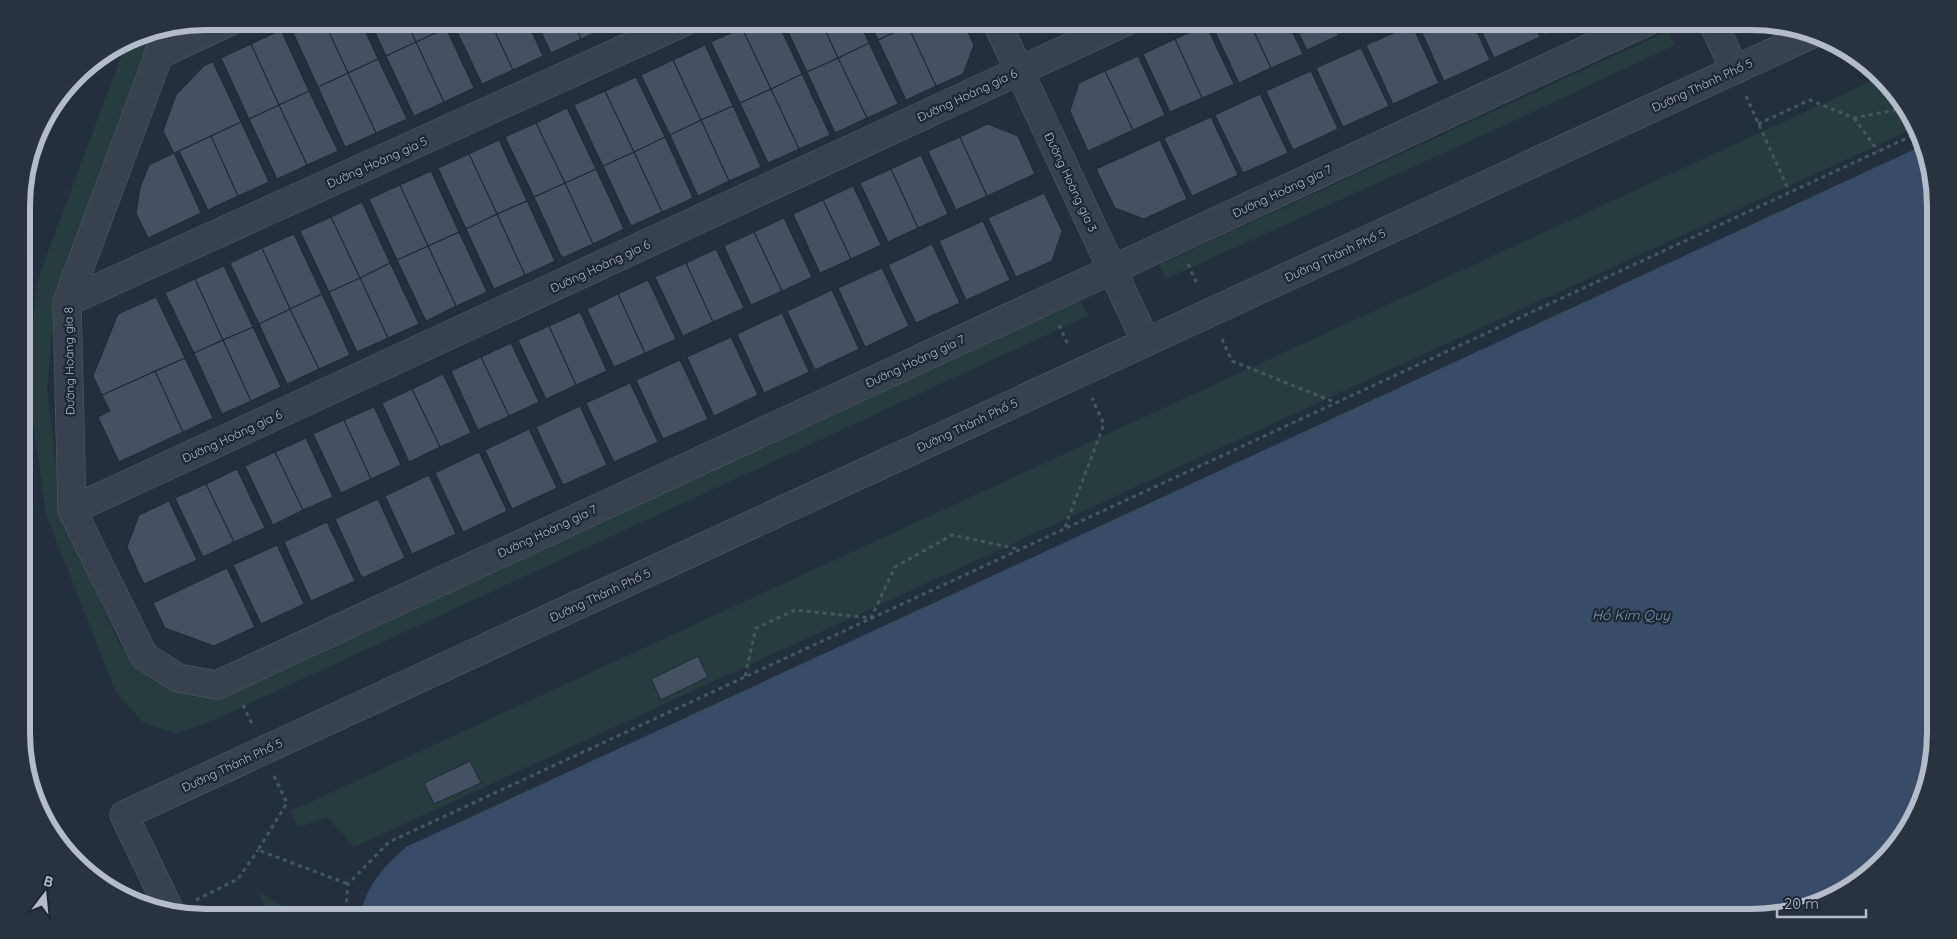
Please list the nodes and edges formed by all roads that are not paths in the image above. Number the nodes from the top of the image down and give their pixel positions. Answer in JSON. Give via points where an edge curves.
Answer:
{"nodes":[{"id":1,"x":211,"y":30,"type":"edge"},
{"id":2,"x":666,"y":30,"type":"edge"},
{"id":3,"x":1000,"y":30,"type":"edge"},
{"id":4,"x":1108,"y":30,"type":"edge"},
{"id":5,"x":1629,"y":30,"type":"edge"},
{"id":6,"x":1716,"y":30,"type":"edge"},
{"id":7,"x":167,"y":34,"type":"edge"},
{"id":8,"x":1804,"y":38,"type":"edge"},
{"id":9,"x":158,"y":54,"type":"junction"},
{"id":10,"x":1734,"y":70,"type":"junction"},
{"id":11,"x":1019,"y":71,"type":"junction"},
{"id":12,"x":1112,"y":270,"type":"junction"},
{"id":13,"x":67,"y":302,"type":"junction"},
{"id":14,"x":1146,"y":342,"type":"junction"},
{"id":15,"x":72,"y":510,"type":"junction"},
{"id":16,"x":178,"y":678,"type":"joint"},
{"id":17,"x":179,"y":906,"type":"edge"}],
"edges":[{"from":1,"to":9,"type":"street"},
{"from":2,"to":13,"type":"street","name":"Đường Hoàng gia 5"},
{"from":3,"to":11,"type":"street","name":"Đường Hoàng gia 3"},
{"from":4,"to":11,"type":"street","name":"Đường Hoàng gia 6"},
{"from":5,"to":12,"type":"street","name":"Đường Hoàng gia 7"},
{"from":6,"to":10,"type":"street"},
{"from":7,"to":9,"type":"street","name":"Đường Hoàng gia 8"},
{"from":8,"to":10,"type":"street","name":"Đường Thành Phố 5"},
{"from":9,"to":13,"type":"street","name":"Đường Hoàng gia 8"},
{"from":10,"to":14,"type":"street","name":"Đường Thành Phố 5"},
{"from":11,"to":12,"type":"street","name":"Đường Hoàng gia 3"},
{"from":11,"to":15,"type":"street","name":"Đường Hoàng gia 6"},
{"from":12,"to":14,"type":"street","name":"Đường Hoàng gia 3"},
{"from":12,"to":16,"type":"street","name":"Đường Hoàng gia 7","via":[[231,678],[217,684]]},
{"from":13,"to":15,"type":"street","name":"Đường Hoàng gia 8"},
{"from":14,"to":17,"type":"street","name":"Đường Thành Phố 5","via":[[124,815]]},
{"from":15,"to":16,"type":"street","name":"Đường Hoàng gia 8","via":[[144,656]]}]}
